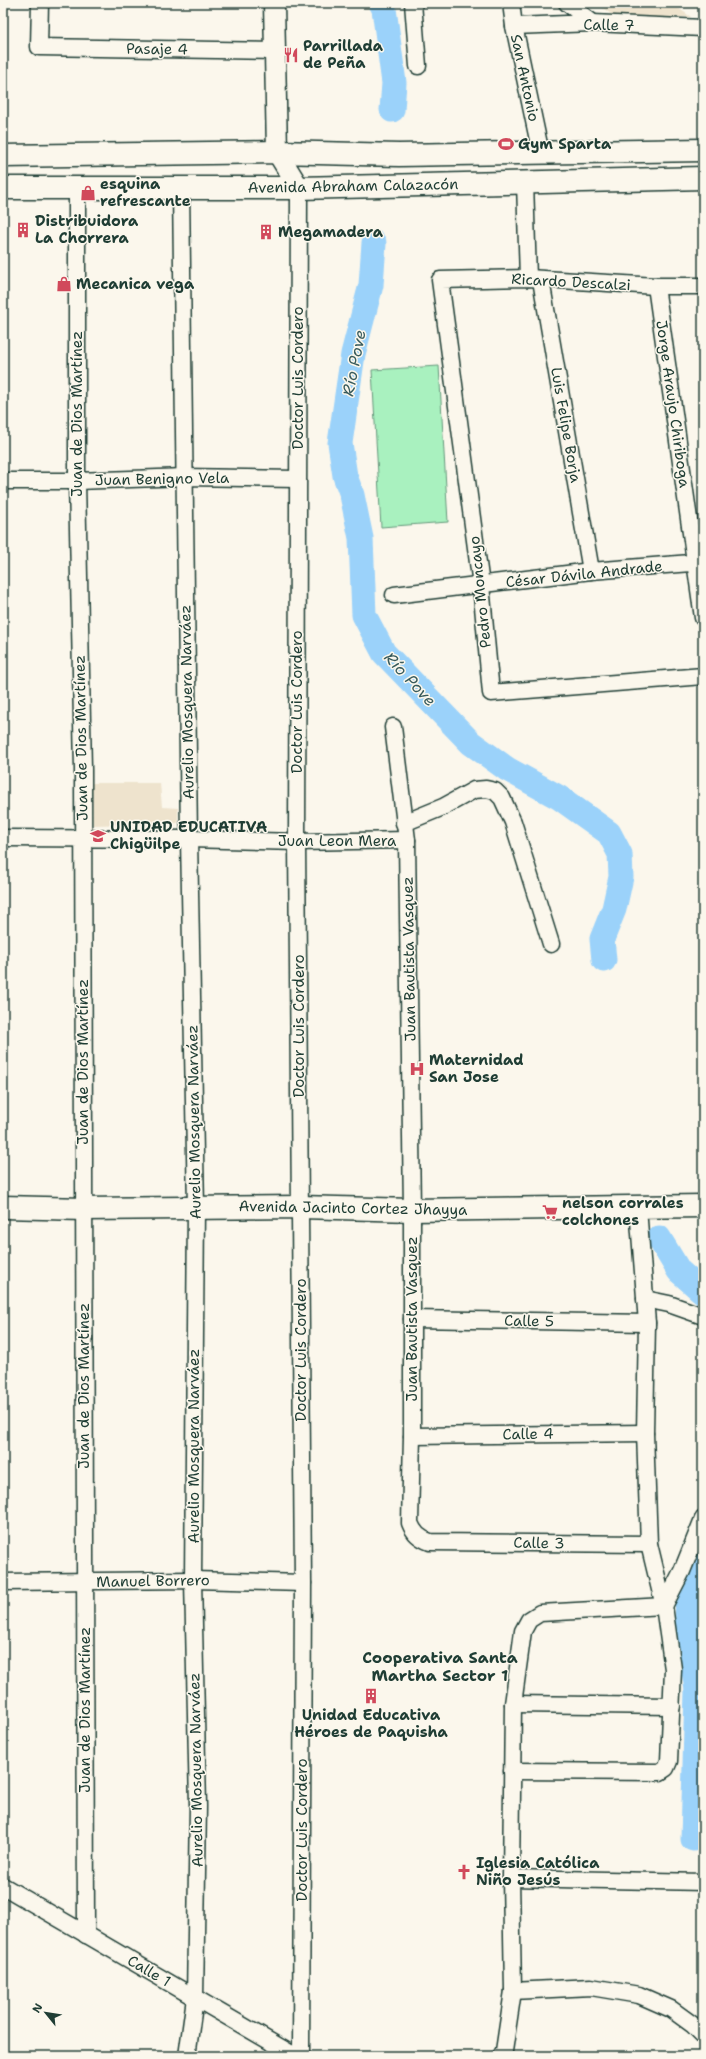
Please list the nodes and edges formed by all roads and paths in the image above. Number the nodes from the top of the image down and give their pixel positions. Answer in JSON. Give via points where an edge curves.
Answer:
{"nodes":[{"id":1,"x":40,"y":3,"type":"edge"},
{"id":2,"x":274,"y":3,"type":"edge"},
{"id":3,"x":413,"y":3,"type":"edge"},
{"id":4,"x":511,"y":3,"type":"edge"},
{"id":5,"x":566,"y":3,"type":"edge"},
{"id":6,"x":593,"y":23,"type":"junction"},
{"id":7,"x":514,"y":26,"type":"junction"},
{"id":8,"x":703,"y":28,"type":"edge"},
{"id":9,"x":275,"y":51,"type":"junction"},
{"id":10,"x":418,"y":66,"type":"dead end"},
{"id":11,"x":703,"y":150,"type":"edge"},
{"id":12,"x":277,"y":152,"type":"junction"},
{"id":13,"x":541,"y":154,"type":"junction"},
{"id":14,"x":3,"y":156,"type":"edge"},
{"id":15,"x":703,"y":178,"type":"edge"},
{"id":16,"x":525,"y":182,"type":"junction"},
{"id":17,"x":181,"y":187,"type":"junction"},
{"id":18,"x":3,"y":188,"type":"edge"},
{"id":19,"x":77,"y":188,"type":"junction"},
{"id":20,"x":299,"y":188,"type":"junction"},
{"id":21,"x":534,"y":279,"type":"junction"},
{"id":22,"x":440,"y":280,"type":"joint"},
{"id":23,"x":656,"y":286,"type":"junction"},
{"id":24,"x":703,"y":286,"type":"edge"},
{"id":25,"x":185,"y":477,"type":"junction"},
{"id":26,"x":297,"y":480,"type":"junction"},
{"id":27,"x":3,"y":481,"type":"edge"},
{"id":28,"x":77,"y":481,"type":"junction"},
{"id":29,"x":699,"y":562,"type":"edge"},
{"id":30,"x":591,"y":571,"type":"junction"},
{"id":31,"x":481,"y":585,"type":"junction"},
{"id":32,"x":394,"y":596,"type":"dead end"},
{"id":33,"x":703,"y":618,"type":"edge"},
{"id":34,"x":703,"y":676,"type":"edge"},
{"id":35,"x":393,"y":727,"type":"dead end"},
{"id":36,"x":404,"y":824,"type":"junction"},
{"id":37,"x":3,"y":838,"type":"edge"},
{"id":38,"x":189,"y":839,"type":"junction"},
{"id":39,"x":82,"y":840,"type":"junction"},
{"id":40,"x":407,"y":840,"type":"junction"},
{"id":41,"x":297,"y":842,"type":"junction"},
{"id":42,"x":551,"y":944,"type":"dead end"},
{"id":43,"x":703,"y":1206,"type":"edge"},
{"id":44,"x":3,"y":1207,"type":"edge"},
{"id":45,"x":196,"y":1207,"type":"junction"},
{"id":46,"x":300,"y":1207,"type":"junction"},
{"id":47,"x":643,"y":1207,"type":"junction"},
{"id":48,"x":84,"y":1209,"type":"junction"},
{"id":49,"x":412,"y":1210,"type":"junction"},
{"id":50,"x":645,"y":1299,"type":"junction"},
{"id":51,"x":703,"y":1316,"type":"edge"},
{"id":52,"x":412,"y":1319,"type":"junction"},
{"id":53,"x":647,"y":1323,"type":"junction"},
{"id":54,"x":645,"y":1433,"type":"junction"},
{"id":55,"x":412,"y":1436,"type":"junction"},
{"id":56,"x":703,"y":1519,"type":"edge"},
{"id":57,"x":430,"y":1542,"type":"joint"},
{"id":58,"x":649,"y":1544,"type":"junction"},
{"id":59,"x":193,"y":1580,"type":"junction"},
{"id":60,"x":3,"y":1582,"type":"edge"},
{"id":61,"x":85,"y":1582,"type":"junction"},
{"id":62,"x":303,"y":1583,"type":"junction"},
{"id":63,"x":664,"y":1606,"type":"junction"},
{"id":64,"x":513,"y":1704,"type":"junction"},
{"id":65,"x":672,"y":1706,"type":"junction"},
{"id":66,"x":512,"y":1771,"type":"junction"},
{"id":67,"x":511,"y":1878,"type":"junction"},
{"id":68,"x":703,"y":1882,"type":"edge"},
{"id":69,"x":3,"y":1886,"type":"edge"},
{"id":70,"x":86,"y":1935,"type":"junction"},
{"id":71,"x":513,"y":1991,"type":"junction"},
{"id":72,"x":195,"y":1998,"type":"junction"},
{"id":73,"x":703,"y":2035,"type":"edge"},
{"id":74,"x":506,"y":2054,"type":"edge"},
{"id":75,"x":187,"y":2056,"type":"edge"},
{"id":76,"x":295,"y":2056,"type":"edge"},
{"id":77,"x":301,"y":2056,"type":"edge"}],
"edges":[{"from":1,"to":9,"type":"street","name":"Pasaje 4","via":[[39,48]]},
{"from":2,"to":9,"type":"street"},
{"from":3,"to":10,"type":"street"},
{"from":4,"to":7,"type":"street","name":"San Antonio"},
{"from":5,"to":6,"type":"street"},
{"from":6,"to":7,"type":"street","name":"Calle 7"},
{"from":6,"to":8,"type":"street","name":"Calle 7"},
{"from":7,"to":13,"type":"street","name":"San Antonio"},
{"from":9,"to":12,"type":"street"},
{"from":11,"to":13,"type":"main road","name":"Avenida Abraham Calazacón"},
{"from":12,"to":13,"type":"main road","name":"Avenida Abraham Calazacón","via":[[399,155]]},
{"from":12,"to":14,"type":"main road","name":"Avenida Abraham Calazacón"},
{"from":12,"to":20,"type":"street"},
{"from":15,"to":16,"type":"main road","name":"Avenida Abraham Calazacón"},
{"from":16,"to":20,"type":"main road","name":"Avenida Abraham Calazacón"},
{"from":16,"to":21,"type":"street","name":"Luis Felipe Borja"},
{"from":17,"to":19,"type":"main road","name":"Avenida Abraham Calazacón"},
{"from":17,"to":20,"type":"main road","name":"Avenida Abraham Calazacón"},
{"from":17,"to":25,"type":"street","name":"Aurelio Mosquera Narváez"},
{"from":18,"to":19,"type":"main road","name":"Avenida Abraham Calazacón"},
{"from":19,"to":28,"type":"street","name":"Juan de Dios Martínez"},
{"from":20,"to":26,"type":"street","name":"Doctor Luis Cordero"},
{"from":21,"to":22,"type":"street","name":"Ricardo Descalzi"},
{"from":21,"to":23,"type":"street","name":"Ricardo Descalzi"},
{"from":21,"to":30,"type":"street","name":"Luis Felipe Borja"},
{"from":22,"to":31,"type":"street","name":"Pedro Moncayo"},
{"from":23,"to":24,"type":"street","name":"Ricardo Descalzi"},
{"from":23,"to":29,"type":"street","name":"Jorge Araujo Chiriboga"},
{"from":25,"to":26,"type":"street","name":"Juan Benigno Vela"},
{"from":25,"to":28,"type":"street","name":"Juan Benigno Vela"},
{"from":25,"to":38,"type":"street","name":"Aurelio Mosquera Narváez"},
{"from":26,"to":41,"type":"street","name":"Doctor Luis Cordero"},
{"from":27,"to":28,"type":"street","name":"Juan Benigno Vela"},
{"from":28,"to":39,"type":"street","name":"Juan de Dios Martínez"},
{"from":29,"to":30,"type":"street","name":"César Dávila Andrade"},
{"from":29,"to":33,"type":"street","name":"Jorge Araujo Chiriboga"},
{"from":30,"to":31,"type":"street","name":"César Dávila Andrade"},
{"from":31,"to":32,"type":"street","name":"César Dávila Andrade"},
{"from":31,"to":34,"type":"street","name":"Pedro Moncayo","via":[[491,693]]},
{"from":35,"to":36,"type":"street","name":"Juan Bautista Vasquez"},
{"from":36,"to":40,"type":"street","name":"Juan Bautista Vasquez"},
{"from":36,"to":42,"type":"street","via":[[474,790],[495,791],[502,798],[513,822]]},
{"from":37,"to":39,"type":"street","name":"Juan Leon Mera"},
{"from":38,"to":39,"type":"street","name":"Juan Leon Mera"},
{"from":38,"to":41,"type":"street","name":"Juan Leon Mera"},
{"from":38,"to":45,"type":"street","name":"Aurelio Mosquera Narváez"},
{"from":39,"to":48,"type":"street","name":"Juan de Dios Martínez"},
{"from":40,"to":41,"type":"street","name":"Juan Leon Mera"},
{"from":40,"to":49,"type":"street","name":"Juan Bautista Vasquez"},
{"from":41,"to":46,"type":"street","name":"Doctor Luis Cordero"},
{"from":43,"to":47,"type":"main road","name":"Avenida Jacinto Cortez Jhayya"},
{"from":44,"to":48,"type":"main road","name":"Avenida Jacinto Cortez Jhayya"},
{"from":45,"to":46,"type":"main road","name":"Avenida Jacinto Cortez Jhayya"},
{"from":45,"to":48,"type":"main road","name":"Avenida Jacinto Cortez Jhayya"},
{"from":45,"to":59,"type":"street","name":"Aurelio Mosquera Narváez"},
{"from":46,"to":49,"type":"main road","name":"Avenida Jacinto Cortez Jhayya"},
{"from":46,"to":62,"type":"street","name":"Doctor Luis Cordero"},
{"from":47,"to":49,"type":"main road","name":"Avenida Jacinto Cortez Jhayya"},
{"from":47,"to":50,"type":"street"},
{"from":48,"to":61,"type":"street","name":"Juan de Dios Martínez"},
{"from":49,"to":52,"type":"street","name":"Juan Bautista Vasquez"},
{"from":50,"to":51,"type":"street"},
{"from":50,"to":53,"type":"street"},
{"from":52,"to":53,"type":"street","name":"Calle 5"},
{"from":52,"to":55,"type":"street","name":"Juan Bautista Vasquez"},
{"from":53,"to":54,"type":"street"},
{"from":54,"to":55,"type":"street","name":"Calle 4"},
{"from":54,"to":58,"type":"street"},
{"from":55,"to":57,"type":"street","name":"Juan Bautista Vasquez","via":[[410,1523],[420,1538]]},
{"from":56,"to":63,"type":"street","via":[[682,1571]]},
{"from":57,"to":58,"type":"street","name":"Calle 3"},
{"from":58,"to":63,"type":"street"},
{"from":59,"to":61,"type":"street","name":"Manuel Borrero"},
{"from":59,"to":62,"type":"street","name":"Manuel Borrero"},
{"from":59,"to":72,"type":"street","name":"Aurelio Mosquera Narváez","via":[[198,1806]]},
{"from":60,"to":61,"type":"street","name":"Manuel Borrero"},
{"from":61,"to":70,"type":"street","name":"Juan de Dios Martínez"},
{"from":62,"to":77,"type":"street","name":"Doctor Luis Cordero"},
{"from":63,"to":64,"type":"street","via":[[540,1613],[529,1620],[522,1631]]},
{"from":63,"to":65,"type":"street","via":[[673,1669]]},
{"from":64,"to":65,"type":"street"},
{"from":64,"to":66,"type":"street"},
{"from":65,"to":66,"type":"street","via":[[669,1761],[666,1768],[660,1772]]},
{"from":66,"to":67,"type":"street"},
{"from":67,"to":68,"type":"street"},
{"from":67,"to":71,"type":"street"},
{"from":69,"to":70,"type":"street","name":"Calle 1"},
{"from":70,"to":72,"type":"street","name":"Calle 1"},
{"from":71,"to":73,"type":"street","via":[[591,1987],[639,1995],[670,2008]]},
{"from":71,"to":74,"type":"street"},
{"from":72,"to":75,"type":"street","name":"Aurelio Mosquera Narváez"},
{"from":72,"to":76,"type":"street","name":"Calle 1"}]}
